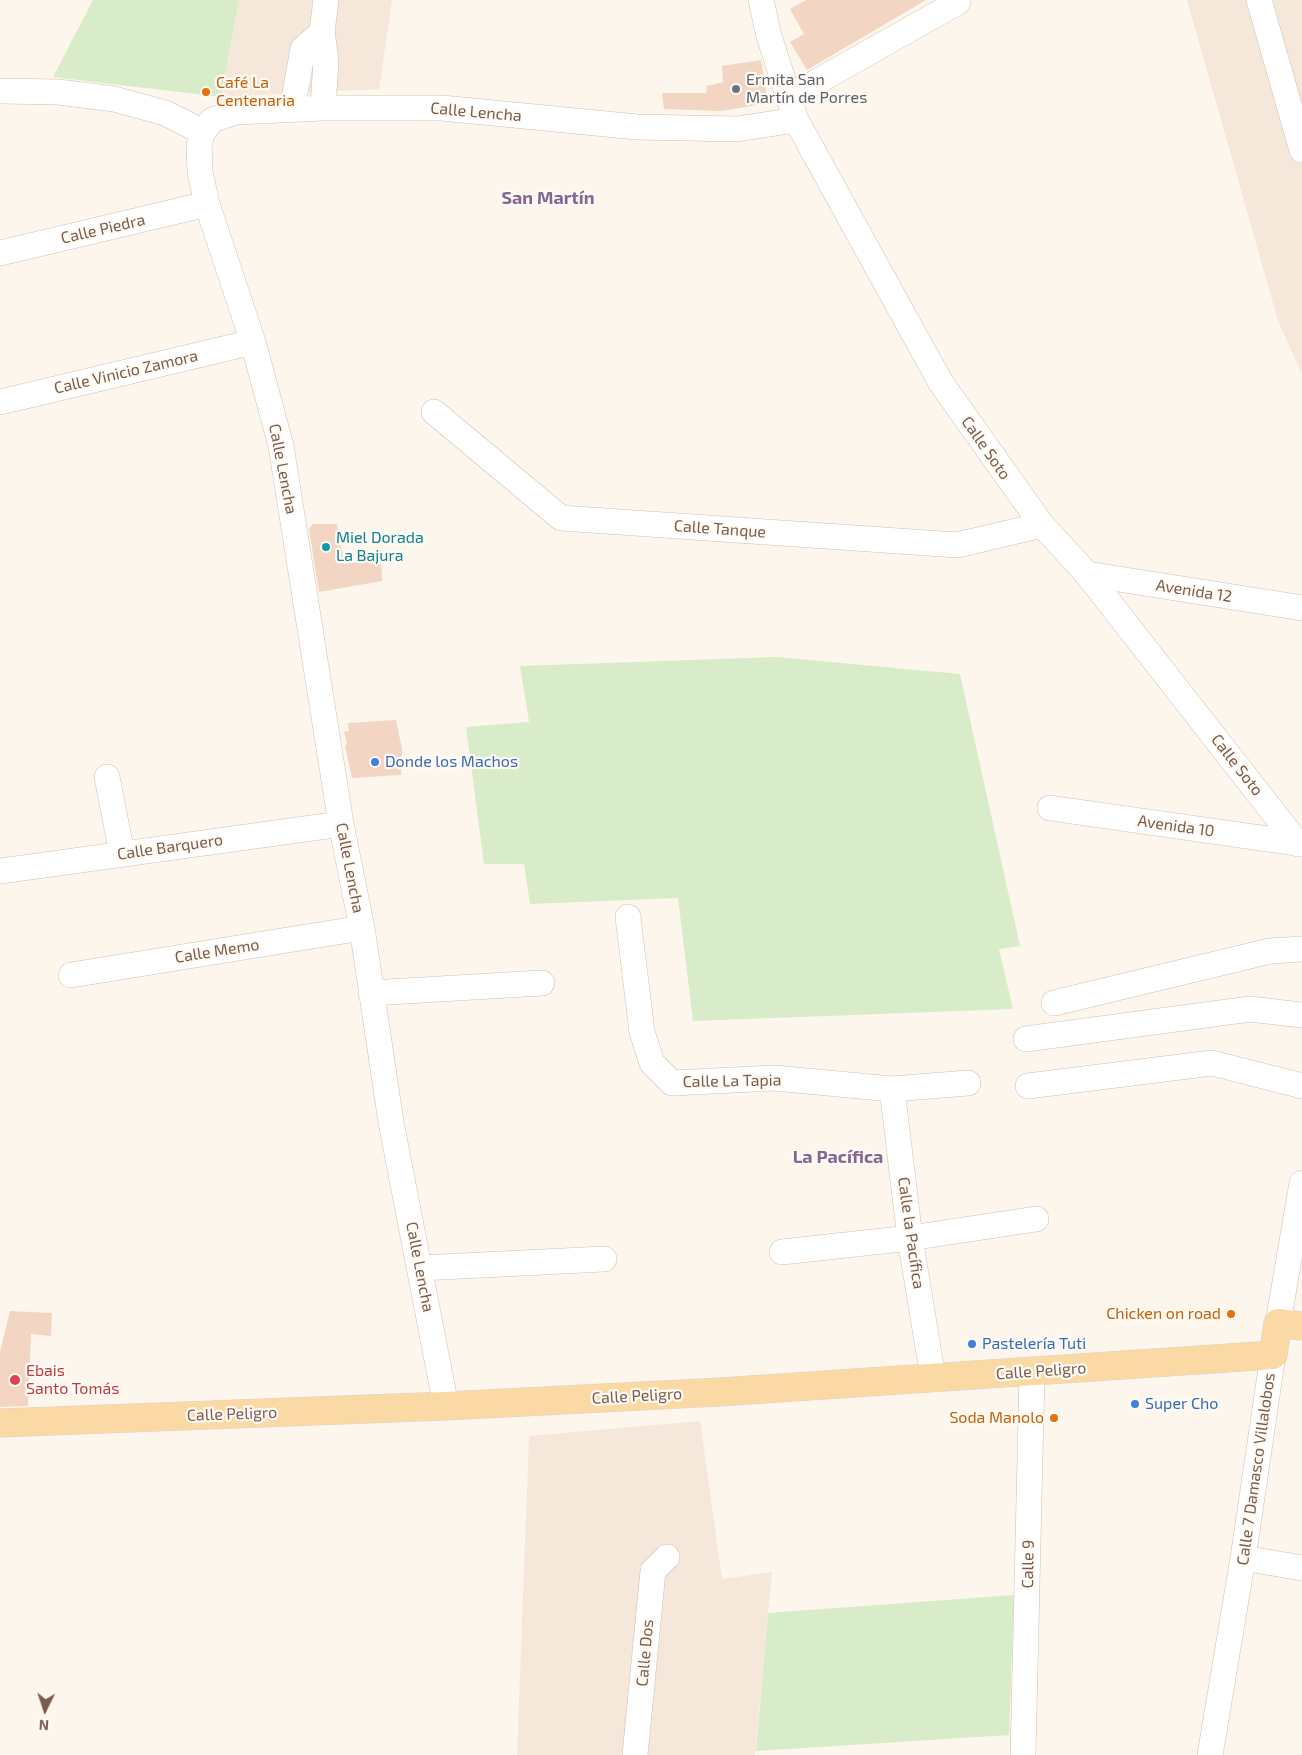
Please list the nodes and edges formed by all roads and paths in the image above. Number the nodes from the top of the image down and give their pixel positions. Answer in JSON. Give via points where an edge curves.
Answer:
{"nodes":[{"id":1,"x":326,"y":0,"type":"edge"},
{"id":2,"x":761,"y":0,"type":"edge"},
{"id":3,"x":1259,"y":0,"type":"edge"},
{"id":4,"x":958,"y":2,"type":"dead end"},
{"id":5,"x":322,"y":32,"type":"junction"},
{"id":6,"x":0,"y":92,"type":"edge"},
{"id":7,"x":323,"y":108,"type":"junction"},
{"id":8,"x":792,"y":109,"type":"junction"},
{"id":9,"x":292,"y":110,"type":"junction"},
{"id":10,"x":203,"y":132,"type":"junction"},
{"id":11,"x":1302,"y":150,"type":"edge"},
{"id":12,"x":207,"y":204,"type":"junction"},
{"id":13,"x":0,"y":253,"type":"edge"},
{"id":14,"x":253,"y":342,"type":"junction"},
{"id":15,"x":0,"y":402,"type":"edge"},
{"id":16,"x":434,"y":412,"type":"dead end"},
{"id":17,"x":1042,"y":525,"type":"junction"},
{"id":18,"x":1087,"y":574,"type":"junction"},
{"id":19,"x":1302,"y":608,"type":"edge"},
{"id":20,"x":107,"y":777,"type":"dead end"},
{"id":21,"x":1050,"y":808,"type":"dead end"},
{"id":22,"x":341,"y":824,"type":"junction"},
{"id":23,"x":1300,"y":844,"type":"edge"},
{"id":24,"x":122,"y":854,"type":"junction"},
{"id":25,"x":0,"y":871,"type":"edge"},
{"id":26,"x":628,"y":917,"type":"dead end"},
{"id":27,"x":362,"y":928,"type":"junction"},
{"id":28,"x":1302,"y":949,"type":"edge"},
{"id":29,"x":71,"y":974,"type":"dead end"},
{"id":30,"x":542,"y":983,"type":"dead end"},
{"id":31,"x":371,"y":993,"type":"junction"},
{"id":32,"x":1054,"y":1003,"type":"dead end"},
{"id":33,"x":1302,"y":1015,"type":"edge"},
{"id":34,"x":1026,"y":1039,"type":"dead end"},
{"id":35,"x":968,"y":1083,"type":"dead end"},
{"id":36,"x":1028,"y":1086,"type":"dead end"},
{"id":37,"x":1302,"y":1086,"type":"edge"},
{"id":38,"x":892,"y":1089,"type":"junction"},
{"id":39,"x":1302,"y":1183,"type":"edge"},
{"id":40,"x":1036,"y":1219,"type":"dead end"},
{"id":41,"x":910,"y":1238,"type":"junction"},
{"id":42,"x":782,"y":1252,"type":"dead end"},
{"id":43,"x":604,"y":1259,"type":"dead end"},
{"id":44,"x":420,"y":1268,"type":"junction"},
{"id":45,"x":1290,"y":1325,"type":"edge"},
{"id":46,"x":1272,"y":1355,"type":"junction"},
{"id":47,"x":1032,"y":1372,"type":"junction"},
{"id":48,"x":933,"y":1378,"type":"junction"},
{"id":49,"x":446,"y":1406,"type":"junction"},
{"id":50,"x":0,"y":1423,"type":"edge"},
{"id":51,"x":667,"y":1557,"type":"dead end"},
{"id":52,"x":1243,"y":1558,"type":"junction"},
{"id":53,"x":1302,"y":1568,"type":"edge"},
{"id":54,"x":635,"y":1755,"type":"edge"},
{"id":55,"x":1023,"y":1755,"type":"edge"},
{"id":56,"x":1210,"y":1755,"type":"edge"}],
"edges":[{"from":1,"to":5,"type":"street"},
{"from":2,"to":8,"type":"street","name":"Calle Soto"},
{"from":3,"to":11,"type":"street"},
{"from":4,"to":8,"type":"street"},
{"from":5,"to":7,"type":"street","via":[[326,60]]},
{"from":5,"to":9,"type":"street","via":[[303,49]]},
{"from":6,"to":10,"type":"street","via":[[58,92],[114,99],[165,113]]},
{"from":7,"to":8,"type":"street","name":"Calle Lencha","via":[[442,108],[637,127],[737,129]]},
{"from":7,"to":9,"type":"street","name":"Calle Lencha"},
{"from":8,"to":17,"type":"street","name":"Calle Soto","via":[[941,384]]},
{"from":9,"to":10,"type":"street","name":"Calle Lencha","via":[[236,112],[212,120]]},
{"from":10,"to":12,"type":"street","name":"Calle Lencha","via":[[199,145],[200,172]]},
{"from":12,"to":13,"type":"street","name":"Calle Piedra"},
{"from":12,"to":14,"type":"street","name":"Calle Lencha"},
{"from":14,"to":15,"type":"street","name":"Calle Vinicio Zamora"},
{"from":14,"to":22,"type":"street","name":"Calle Lencha","via":[[281,446]]},
{"from":16,"to":17,"type":"street","name":"Calle Tanque","via":[[562,518],[957,545]]},
{"from":17,"to":18,"type":"street","name":"Calle Soto"},
{"from":18,"to":19,"type":"street","name":"Avenida 12"},
{"from":18,"to":23,"type":"street","name":"Calle Soto"},
{"from":20,"to":24,"type":"street"},
{"from":21,"to":23,"type":"street","name":"Avenida 10"},
{"from":22,"to":24,"type":"street","name":"Calle Barquero"},
{"from":22,"to":27,"type":"street","name":"Calle Lencha"},
{"from":24,"to":25,"type":"street","name":"Calle Barquero"},
{"from":26,"to":38,"type":"street","name":"Calle La Tapia","via":[[642,1032],[652,1063],[672,1083],[774,1078]]},
{"from":27,"to":29,"type":"street","name":"Calle Memo"},
{"from":27,"to":31,"type":"street","name":"Calle Lencha"},
{"from":28,"to":32,"type":"street","via":[[1270,952]]},
{"from":30,"to":31,"type":"street"},
{"from":31,"to":44,"type":"street","name":"Calle Lencha","via":[[391,1122]]},
{"from":33,"to":34,"type":"street","via":[[1250,1009]]},
{"from":35,"to":38,"type":"street","name":"Calle La Tapia"},
{"from":36,"to":37,"type":"street","via":[[1212,1063]]},
{"from":38,"to":41,"type":"street","name":"Calle la Pacífica"},
{"from":39,"to":45,"type":"street","name":"Calle 7 Damasco Villalobos"},
{"from":40,"to":41,"type":"street"},
{"from":41,"to":42,"type":"street"},
{"from":41,"to":48,"type":"street","name":"Calle la Pacífica"},
{"from":43,"to":44,"type":"street"},
{"from":44,"to":49,"type":"street","name":"Calle Lencha"},
{"from":45,"to":46,"type":"main road","name":"Calle 7 Damasco Villalobos"},
{"from":46,"to":47,"type":"main road","name":"Calle Peligro"},
{"from":46,"to":52,"type":"street","name":"Calle 7 Damasco Villalobos"},
{"from":47,"to":48,"type":"main road","name":"Calle Peligro"},
{"from":47,"to":55,"type":"street","name":"Calle 9"},
{"from":48,"to":49,"type":"main road","name":"Calle Peligro"},
{"from":49,"to":50,"type":"main road","name":"Calle Peligro"},
{"from":51,"to":54,"type":"street","name":"Calle Dos","via":[[653,1571]]},
{"from":52,"to":53,"type":"street"},
{"from":52,"to":56,"type":"street","name":"Calle 7 Damasco Villalobos"}]}
